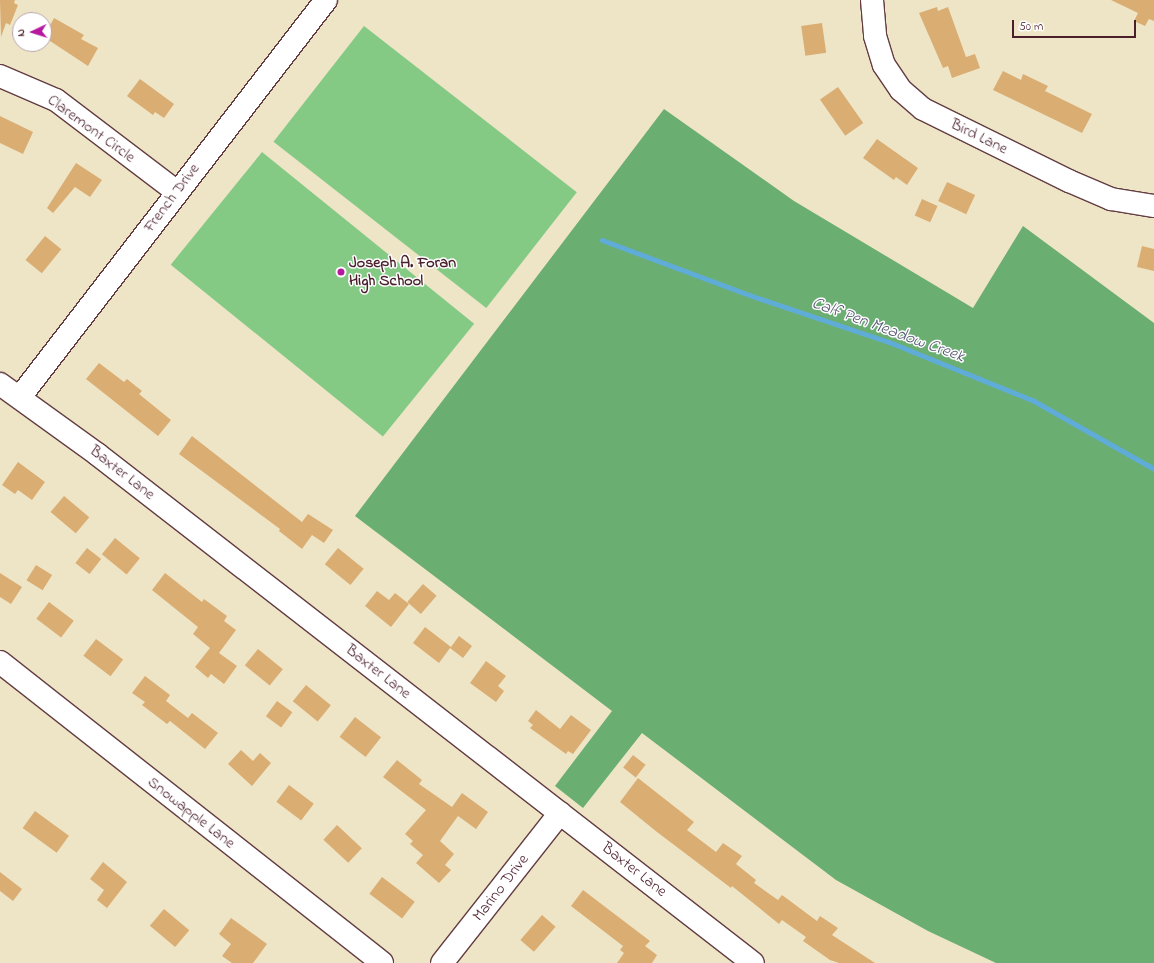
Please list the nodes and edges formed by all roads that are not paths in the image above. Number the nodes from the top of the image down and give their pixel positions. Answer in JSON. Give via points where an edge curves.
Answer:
{"nodes":[{"id":1,"x":326,"y":0,"type":"edge"},
{"id":2,"x":872,"y":0,"type":"edge"},
{"id":3,"x":0,"y":76,"type":"edge"},
{"id":4,"x":177,"y":192,"type":"junction"},
{"id":5,"x":1154,"y":206,"type":"edge"},
{"id":6,"x":0,"y":384,"type":"edge"},
{"id":7,"x":20,"y":397,"type":"junction"},
{"id":8,"x":0,"y":662,"type":"edge"},
{"id":9,"x":560,"y":812,"type":"junction"},
{"id":10,"x":382,"y":963,"type":"edge"},
{"id":11,"x":442,"y":963,"type":"edge"},
{"id":12,"x":753,"y":963,"type":"edge"}],
"edges":[{"from":1,"to":4,"type":"street","name":"French Drive"},
{"from":2,"to":5,"type":"street","name":"Bird Lane","via":[[875,36],[884,65],[901,90],[922,109],[1068,181],[1111,199]]},
{"from":3,"to":4,"type":"street","name":"Claremont Circle","via":[[56,100]]},
{"from":4,"to":7,"type":"street","name":"French Drive"},
{"from":6,"to":7,"type":"street","name":"Baxter Lane"},
{"from":7,"to":9,"type":"street","name":"Baxter Lane","via":[[103,458]]},
{"from":8,"to":10,"type":"street","name":"Snowapple Lane"},
{"from":9,"to":11,"type":"street","name":"Marino Drive"},
{"from":9,"to":12,"type":"street","name":"Baxter Lane"}]}
